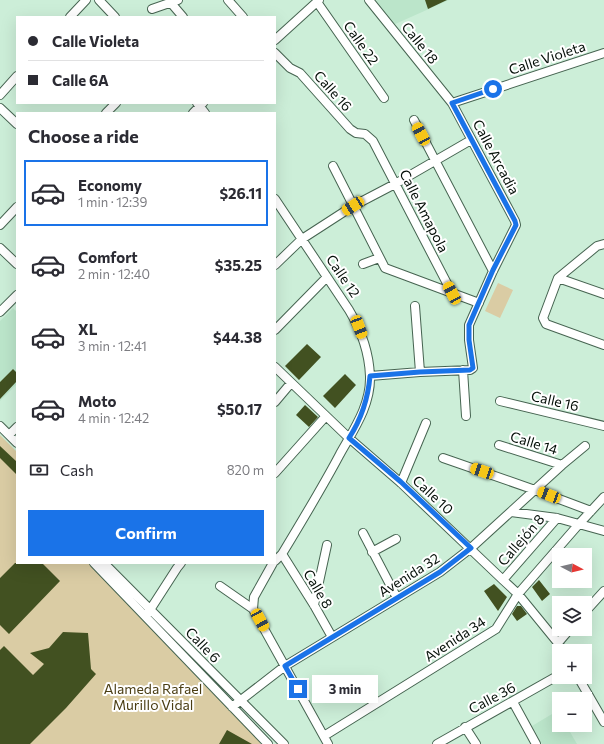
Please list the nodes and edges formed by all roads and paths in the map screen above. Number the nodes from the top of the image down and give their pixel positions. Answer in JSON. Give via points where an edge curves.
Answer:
{"nodes":[{"id":1,"x":86,"y":0,"type":"edge"},
{"id":2,"x":99,"y":0,"type":"edge"},
{"id":3,"x":228,"y":0,"type":"edge"},
{"id":4,"x":369,"y":0,"type":"edge"},
{"id":5,"x":174,"y":1,"type":"edge"},
{"id":6,"x":318,"y":1,"type":"edge"},
{"id":7,"x":152,"y":9,"type":"dead end"},
{"id":8,"x":71,"y":16,"type":"edge"},
{"id":9,"x":114,"y":16,"type":"edge"},
{"id":10,"x":182,"y":16,"type":"edge"},
{"id":11,"x":242,"y":16,"type":"edge"},
{"id":12,"x":276,"y":39,"type":"edge"},
{"id":13,"x":604,"y":53,"type":"edge"},
{"id":14,"x":276,"y":54,"type":"edge"},
{"id":15,"x":16,"y":77,"type":"edge"},
{"id":16,"x":0,"y":95,"type":"edge"},
{"id":17,"x":384,"y":98,"type":"dead end"},
{"id":18,"x":452,"y":103,"type":"junction"},
{"id":19,"x":115,"y":104,"type":"edge"},
{"id":20,"x":200,"y":104,"type":"edge"},
{"id":21,"x":0,"y":108,"type":"edge"},
{"id":22,"x":107,"y":112,"type":"edge"},
{"id":23,"x":194,"y":112,"type":"edge"},
{"id":24,"x":414,"y":120,"type":"dead end"},
{"id":25,"x":16,"y":123,"type":"edge"},
{"id":26,"x":472,"y":140,"type":"junction"},
{"id":27,"x":373,"y":141,"type":"joint"},
{"id":28,"x":436,"y":161,"type":"junction"},
{"id":29,"x":333,"y":166,"type":"dead end"},
{"id":30,"x":395,"y":184,"type":"junction"},
{"id":31,"x":276,"y":201,"type":"edge"},
{"id":32,"x":353,"y":206,"type":"junction"},
{"id":33,"x":16,"y":208,"type":"edge"},
{"id":34,"x":0,"y":225,"type":"edge"},
{"id":35,"x":302,"y":239,"type":"junction"},
{"id":36,"x":602,"y":244,"type":"edge"},
{"id":37,"x":0,"y":248,"type":"edge"},
{"id":38,"x":379,"y":258,"type":"junction"},
{"id":39,"x":16,"y":263,"type":"edge"},
{"id":40,"x":276,"y":264,"type":"edge"},
{"id":41,"x":363,"y":264,"type":"dead end"},
{"id":42,"x":493,"y":270,"type":"junction"},
{"id":43,"x":327,"y":277,"type":"junction"},
{"id":44,"x":558,"y":278,"type":"junction"},
{"id":45,"x":452,"y":293,"type":"junction"},
{"id":46,"x":604,"y":294,"type":"edge"},
{"id":47,"x":16,"y":295,"type":"edge"},
{"id":48,"x":479,"y":303,"type":"junction"},
{"id":49,"x":415,"y":306,"type":"dead end"},
{"id":50,"x":0,"y":312,"type":"edge"},
{"id":51,"x":276,"y":329,"type":"edge"},
{"id":52,"x":604,"y":345,"type":"edge"},
{"id":53,"x":276,"y":368,"type":"edge"},
{"id":54,"x":463,"y":370,"type":"junction"},
{"id":55,"x":420,"y":372,"type":"junction"},
{"id":56,"x":370,"y":376,"type":"junction"},
{"id":57,"x":292,"y":383,"type":"junction"},
{"id":58,"x":276,"y":401,"type":"edge"},
{"id":59,"x":500,"y":401,"type":"dead end"},
{"id":60,"x":326,"y":416,"type":"junction"},
{"id":61,"x":466,"y":416,"type":"dead end"},
{"id":62,"x":426,"y":423,"type":"dead end"},
{"id":63,"x":0,"y":426,"type":"edge"},
{"id":64,"x":604,"y":426,"type":"edge"},
{"id":65,"x":16,"y":428,"type":"edge"},
{"id":66,"x":9,"y":435,"type":"junction"},
{"id":67,"x":349,"y":438,"type":"junction"},
{"id":68,"x":16,"y":442,"type":"edge"},
{"id":69,"x":499,"y":445,"type":"dead end"},
{"id":70,"x":585,"y":446,"type":"dead end"},
{"id":71,"x":443,"y":458,"type":"dead end"},
{"id":72,"x":562,"y":465,"type":"junction"},
{"id":73,"x":276,"y":472,"type":"edge"},
{"id":74,"x":401,"y":482,"type":"junction"},
{"id":75,"x":535,"y":490,"type":"junction"},
{"id":76,"x":604,"y":497,"type":"edge"},
{"id":77,"x":591,"y":511,"type":"junction"},
{"id":78,"x":511,"y":512,"type":"junction"},
{"id":79,"x":557,"y":518,"type":"junction"},
{"id":80,"x":579,"y":524,"type":"junction"},
{"id":81,"x":604,"y":530,"type":"edge"},
{"id":82,"x":363,"y":533,"type":"dead end"},
{"id":83,"x":396,"y":540,"type":"dead end"},
{"id":84,"x":327,"y":545,"type":"dead end"},
{"id":85,"x":471,"y":548,"type":"junction"},
{"id":86,"x":372,"y":552,"type":"junction"},
{"id":87,"x":282,"y":554,"type":"junction"},
{"id":88,"x":276,"y":560,"type":"edge"},
{"id":89,"x":96,"y":564,"type":"edge"},
{"id":90,"x":105,"y":564,"type":"edge"},
{"id":91,"x":180,"y":564,"type":"edge"},
{"id":92,"x":272,"y":564,"type":"edge"},
{"id":93,"x":504,"y":580,"type":"junction"},
{"id":94,"x":220,"y":586,"type":"dead end"},
{"id":95,"x":604,"y":591,"type":"edge"},
{"id":96,"x":518,"y":594,"type":"junction"},
{"id":97,"x":397,"y":598,"type":"junction"},
{"id":98,"x":592,"y":604,"type":"edge"},
{"id":99,"x":314,"y":605,"type":"junction"},
{"id":100,"x":253,"y":609,"type":"junction"},
{"id":101,"x":148,"y":613,"type":"junction"},
{"id":102,"x":564,"y":636,"type":"edge"},
{"id":103,"x":332,"y":637,"type":"junction"},
{"id":104,"x":558,"y":643,"type":"joint"},
{"id":105,"x":285,"y":666,"type":"junction"},
{"id":106,"x":552,"y":679,"type":"edge"},
{"id":107,"x":582,"y":684,"type":"edge"},
{"id":108,"x":240,"y":701,"type":"junction"},
{"id":109,"x":513,"y":702,"type":"junction"},
{"id":110,"x":232,"y":707,"type":"junction"},
{"id":111,"x":604,"y":722,"type":"edge"},
{"id":112,"x":465,"y":727,"type":"junction"},
{"id":113,"x":325,"y":741,"type":"edge"},
{"id":114,"x":268,"y":744,"type":"edge"},
{"id":115,"x":284,"y":744,"type":"edge"},
{"id":116,"x":437,"y":744,"type":"edge"},
{"id":117,"x":476,"y":744,"type":"edge"},
{"id":118,"x":536,"y":744,"type":"edge"}],
"edges":[{"from":1,"to":8,"type":"street"},
{"from":2,"to":9,"type":"street"},
{"from":3,"to":11,"type":"street"},
{"from":4,"to":18,"type":"street","name":"Calle 18"},
{"from":5,"to":7,"type":"street"},
{"from":5,"to":10,"type":"street"},
{"from":6,"to":12,"type":"street"},
{"from":6,"to":17,"type":"street","name":"Calle 22"},
{"from":13,"to":18,"type":"street","name":"Calle Violeta"},
{"from":14,"to":27,"type":"street","name":"Calle 16","via":[[290,68],[300,73],[350,129],[365,134]]},
{"from":15,"to":16,"type":"street"},
{"from":18,"to":26,"type":"street","name":"Calle Arcadia"},
{"from":19,"to":22,"type":"street"},
{"from":20,"to":23,"type":"street"},
{"from":21,"to":25,"type":"street"},
{"from":24,"to":28,"type":"street"},
{"from":26,"to":28,"type":"street"},
{"from":26,"to":42,"type":"street","name":"Calle Arcadia","via":[[516,225]]},
{"from":27,"to":30,"type":"street","name":"Calle Amapola"},
{"from":28,"to":30,"type":"street"},
{"from":28,"to":42,"type":"street"},
{"from":29,"to":32,"type":"street"},
{"from":30,"to":32,"type":"street"},
{"from":30,"to":45,"type":"street","name":"Calle Amapola"},
{"from":31,"to":35,"type":"street","name":"Calle 12"},
{"from":32,"to":35,"type":"street"},
{"from":32,"to":38,"type":"street"},
{"from":33,"to":34,"type":"street"},
{"from":35,"to":40,"type":"street"},
{"from":35,"to":43,"type":"street","name":"Calle 12"},
{"from":36,"to":44,"type":"street"},
{"from":37,"to":39,"type":"street"},
{"from":38,"to":41,"type":"street"},
{"from":38,"to":45,"type":"street","via":[[385,268]]},
{"from":42,"to":48,"type":"street"},
{"from":43,"to":51,"type":"street"},
{"from":43,"to":56,"type":"street","name":"Calle 12","via":[[359,327],[365,342]]},
{"from":44,"to":46,"type":"street"},
{"from":44,"to":52,"type":"street","via":[[543,321]]},
{"from":45,"to":48,"type":"street"},
{"from":47,"to":50,"type":"street"},
{"from":48,"to":54,"type":"street","via":[[469,325],[473,368]]},
{"from":49,"to":55,"type":"street"},
{"from":53,"to":57,"type":"street","name":"Calle 10"},
{"from":54,"to":55,"type":"street"},
{"from":54,"to":61,"type":"street"},
{"from":55,"to":56,"type":"street"},
{"from":56,"to":67,"type":"street","name":"Calle 12","via":[[365,406]]},
{"from":57,"to":58,"type":"street"},
{"from":57,"to":60,"type":"street","name":"Calle 10"},
{"from":59,"to":64,"type":"street","name":"Calle 16"},
{"from":60,"to":67,"type":"street","name":"Calle 10"},
{"from":60,"to":73,"type":"street"},
{"from":62,"to":74,"type":"street"},
{"from":63,"to":66,"type":"street"},
{"from":65,"to":66,"type":"street"},
{"from":66,"to":68,"type":"street"},
{"from":67,"to":74,"type":"street","name":"Calle 10"},
{"from":67,"to":87,"type":"street","name":"Calle 12","via":[[318,497]]},
{"from":69,"to":72,"type":"street","name":"Calle 14"},
{"from":70,"to":72,"type":"street","name":"Avenida 32"},
{"from":71,"to":75,"type":"street"},
{"from":72,"to":75,"type":"street","name":"Avenida 32"},
{"from":74,"to":85,"type":"street","name":"Calle 10"},
{"from":75,"to":77,"type":"street"},
{"from":75,"to":78,"type":"street","name":"Avenida 32"},
{"from":76,"to":77,"type":"street","name":"Avenida 34"},
{"from":77,"to":80,"type":"street","name":"Avenida 34"},
{"from":78,"to":79,"type":"street"},
{"from":78,"to":85,"type":"street","name":"Avenida 32"},
{"from":79,"to":80,"type":"street"},
{"from":79,"to":93,"type":"street","name":"Callejón 8"},
{"from":80,"to":81,"type":"street"},
{"from":80,"to":96,"type":"street","name":"Avenida 34"},
{"from":82,"to":86,"type":"street"},
{"from":83,"to":86,"type":"street"},
{"from":84,"to":99,"type":"street"},
{"from":85,"to":93,"type":"street","name":"Calle 10"},
{"from":85,"to":97,"type":"street","name":"Avenida 32","via":[[440,572]]},
{"from":86,"to":97,"type":"street"},
{"from":87,"to":88,"type":"street","name":"Calle 12"},
{"from":87,"to":99,"type":"street","name":"Calle 8"},
{"from":89,"to":101,"type":"street","name":"Calle 6"},
{"from":90,"to":101,"type":"street","name":"Calle 6"},
{"from":91,"to":101,"type":"street"},
{"from":92,"to":100,"type":"street","via":[[254,597]]},
{"from":93,"to":96,"type":"street","name":"Calle 10"},
{"from":94,"to":100,"type":"street"},
{"from":95,"to":98,"type":"street"},
{"from":96,"to":104,"type":"street","name":"Calle 10"},
{"from":96,"to":113,"type":"street","name":"Avenida 34","via":[[496,629]]},
{"from":97,"to":103,"type":"street","name":"Avenida 32"},
{"from":99,"to":103,"type":"street","name":"Calle 8"},
{"from":100,"to":105,"type":"street"},
{"from":101,"to":108,"type":"street","name":"Calle 6"},
{"from":101,"to":110,"type":"street","name":"Calle 6"},
{"from":102,"to":104,"type":"street"},
{"from":103,"to":105,"type":"street","name":"Avenida 32"},
{"from":105,"to":108,"type":"street","name":"Avenida 32"},
{"from":105,"to":113,"type":"street"},
{"from":106,"to":109,"type":"street","name":"Calle 36"},
{"from":107,"to":111,"type":"street"},
{"from":108,"to":110,"type":"street","name":"Avenida 32"},
{"from":108,"to":115,"type":"street","name":"Calle 6"},
{"from":109,"to":112,"type":"street","name":"Calle 36"},
{"from":109,"to":118,"type":"street"},
{"from":110,"to":114,"type":"street","name":"Calle 6"},
{"from":112,"to":116,"type":"street","name":"Calle 36"},
{"from":112,"to":117,"type":"street"}]}
